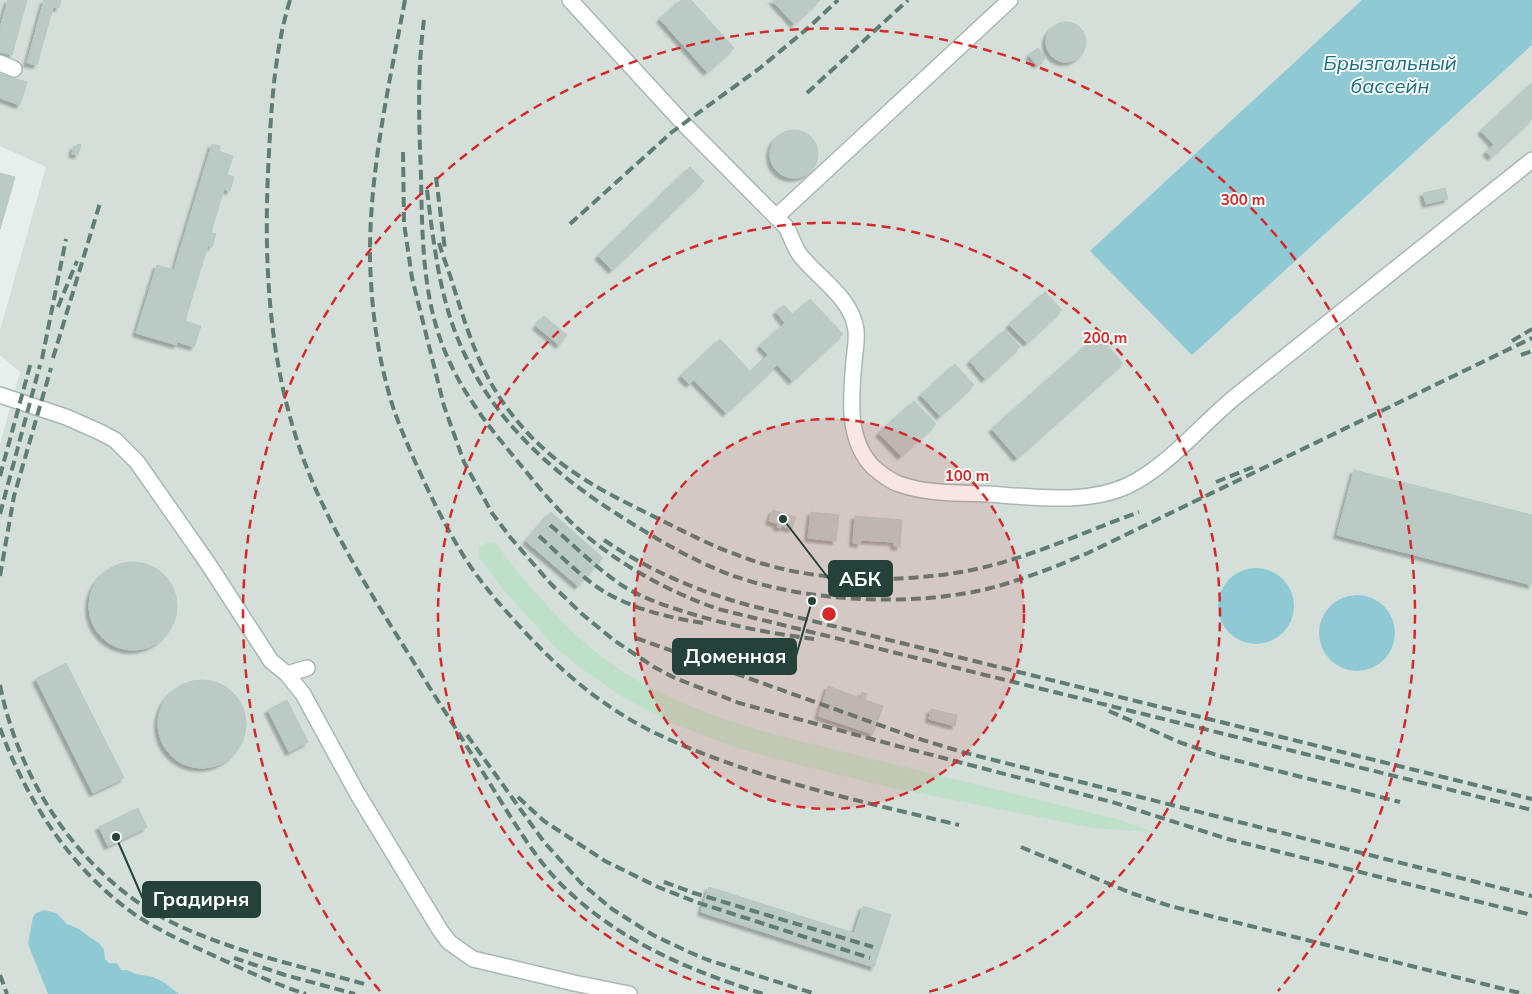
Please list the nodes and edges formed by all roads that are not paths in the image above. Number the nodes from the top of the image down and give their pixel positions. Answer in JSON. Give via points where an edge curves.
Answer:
{"nodes":[{"id":1,"x":570,"y":0,"type":"edge"},
{"id":2,"x":1010,"y":0,"type":"edge"},
{"id":3,"x":1532,"y":160,"type":"edge"},
{"id":4,"x":776,"y":217,"type":"junction"},
{"id":5,"x":0,"y":395,"type":"edge"},
{"id":6,"x":306,"y":668,"type":"dead end"},
{"id":7,"x":287,"y":674,"type":"junction"},
{"id":8,"x":629,"y":994,"type":"edge"}],
"edges":[{"from":1,"to":4,"type":"lane","via":[[683,123]]},
{"from":2,"to":4,"type":"lane"},
{"from":3,"to":4,"type":"lane","via":[[1225,405],[1150,472],[1112,491],[1071,497],[931,491],[898,484],[872,465],[858,443],[852,415],[856,331],[853,316],[841,298],[798,253],[789,232]]},
{"from":5,"to":7,"type":"lane","via":[[82,424],[115,440],[127,450],[146,473],[271,661]]},
{"from":6,"to":7,"type":"lane"},
{"from":7,"to":8,"type":"lane","via":[[303,694],[357,794],[450,942],[473,959]]}]}
